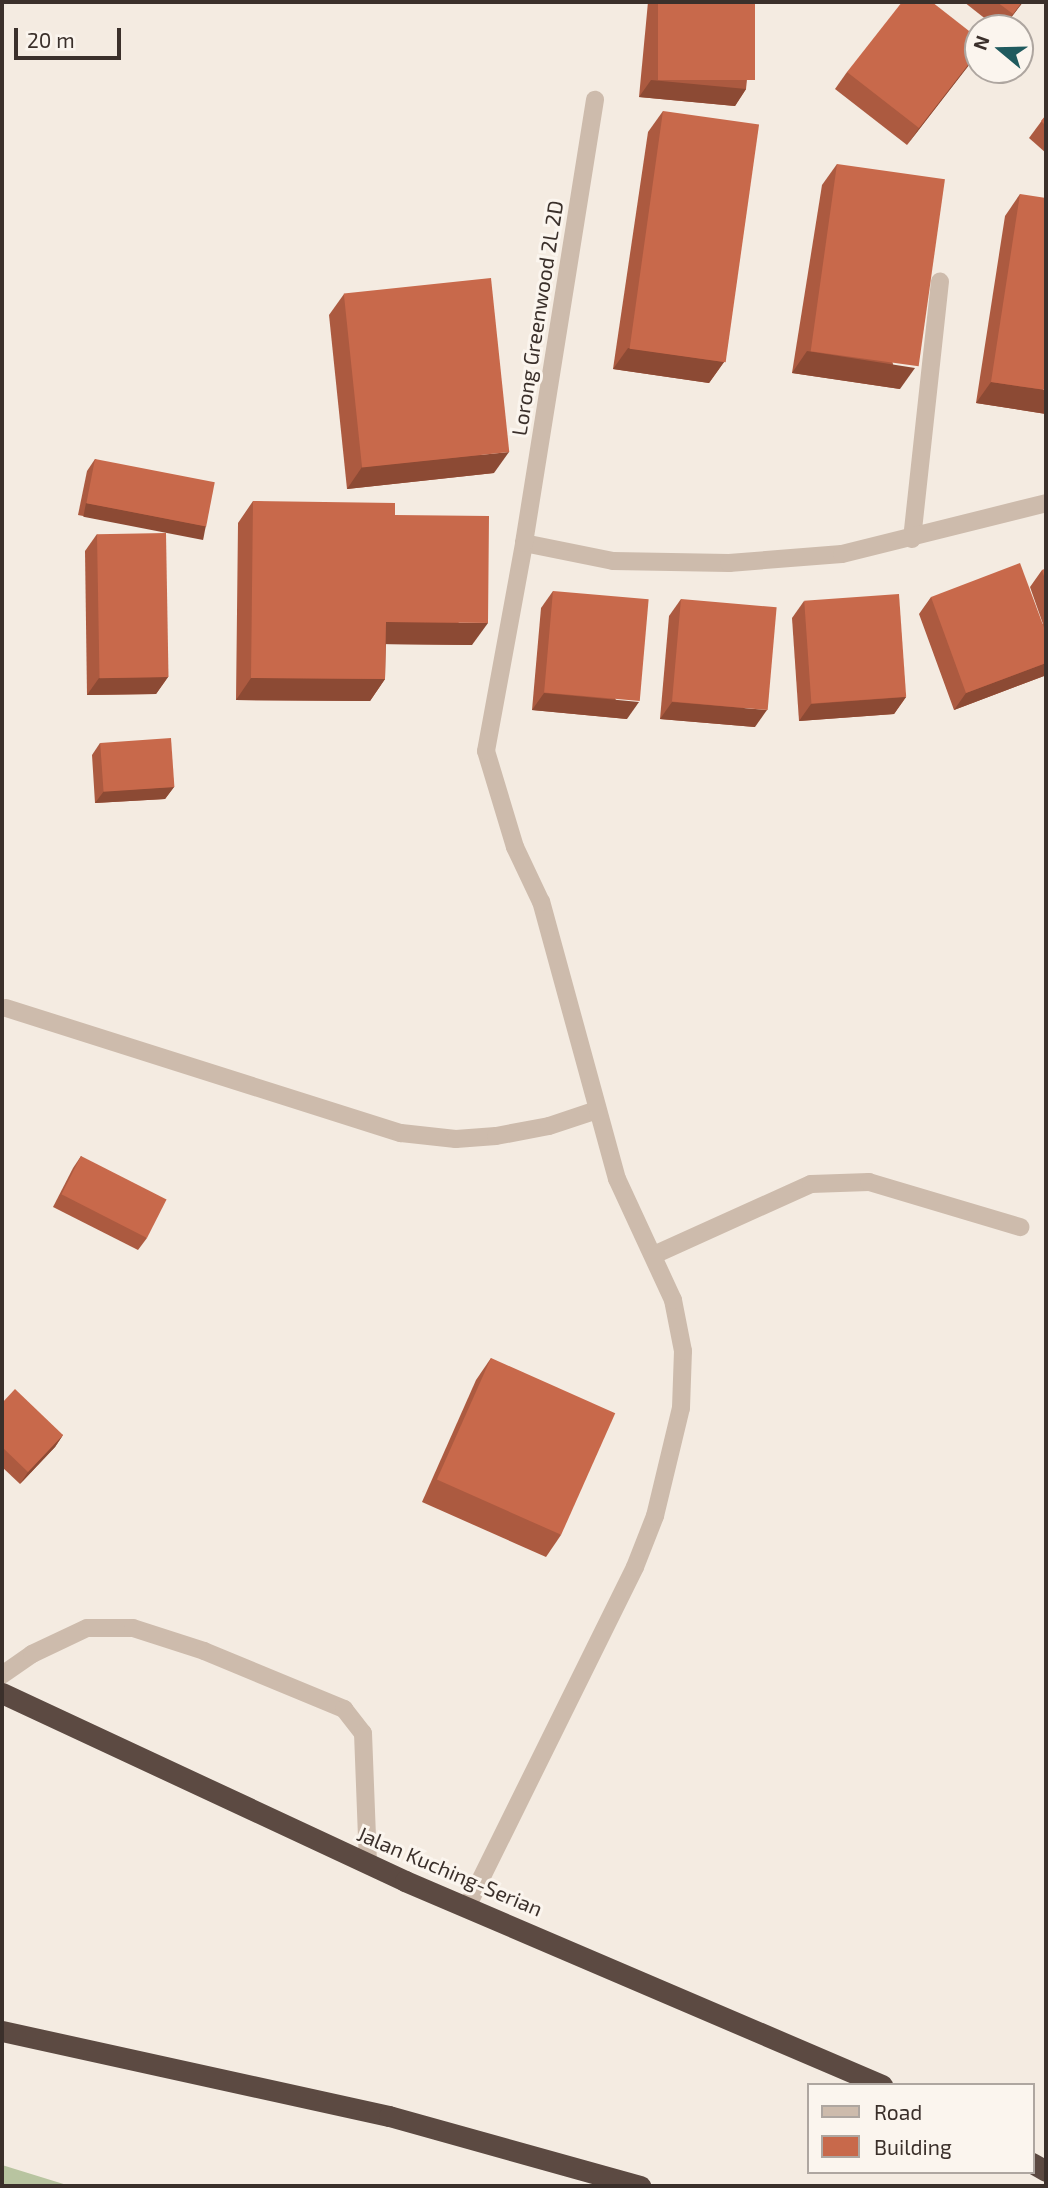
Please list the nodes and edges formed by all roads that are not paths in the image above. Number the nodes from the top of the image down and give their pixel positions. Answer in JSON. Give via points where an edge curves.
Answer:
{"nodes":[{"id":1,"x":595,"y":100,"type":"dead end"},
{"id":2,"x":940,"y":282,"type":"dead end"},
{"id":3,"x":1046,"y":503,"type":"edge"},
{"id":4,"x":912,"y":539,"type":"junction"},
{"id":5,"x":524,"y":543,"type":"junction"},
{"id":6,"x":6,"y":1007,"type":"dead end"},
{"id":7,"x":597,"y":1110,"type":"junction"},
{"id":8,"x":1020,"y":1227,"type":"dead end"},
{"id":9,"x":656,"y":1254,"type":"junction"},
{"id":10,"x":2,"y":1675,"type":"edge"},
{"id":11,"x":2,"y":1693,"type":"edge"},
{"id":12,"x":368,"y":1864,"type":"junction"},
{"id":13,"x":467,"y":1905,"type":"junction"},
{"id":14,"x":2,"y":2031,"type":"edge"},
{"id":15,"x":877,"y":2083,"type":"edge"},
{"id":16,"x":640,"y":2186,"type":"edge"}],
"edges":[{"from":1,"to":5,"type":"street","name":"Lorong Greenwood 2L 2D"},
{"from":2,"to":4,"type":"street"},
{"from":3,"to":4,"type":"street"},
{"from":4,"to":5,"type":"street","via":[[842,554],[729,564],[613,561]]},
{"from":5,"to":7,"type":"street","name":"Lorong Greenwood 2L 2D","via":[[486,751],[516,847],[541,902]]},
{"from":6,"to":7,"type":"street","via":[[401,1133],[456,1139],[496,1136],[549,1126]]},
{"from":7,"to":9,"type":"street","name":"Lorong Greenwood 2L 2D","via":[[617,1179]]},
{"from":8,"to":9,"type":"street","via":[[869,1182],[811,1184]]},
{"from":9,"to":13,"type":"street","name":"Lorong Greenwood 2L 2D","via":[[673,1300],[683,1351],[681,1408],[659,1503],[635,1567]]},
{"from":10,"to":12,"type":"street","via":[[32,1654],[87,1629],[134,1628],[344,1709],[363,1733]]},
{"from":11,"to":12,"type":"highway","name":"Jalan Kuching-Serian"},
{"from":12,"to":13,"type":"highway","name":"Jalan Kuching-Serian"},
{"from":13,"to":15,"type":"highway","name":"Jalan Kuching-Serian"},
{"from":14,"to":16,"type":"highway","via":[[389,2116]]}]}
